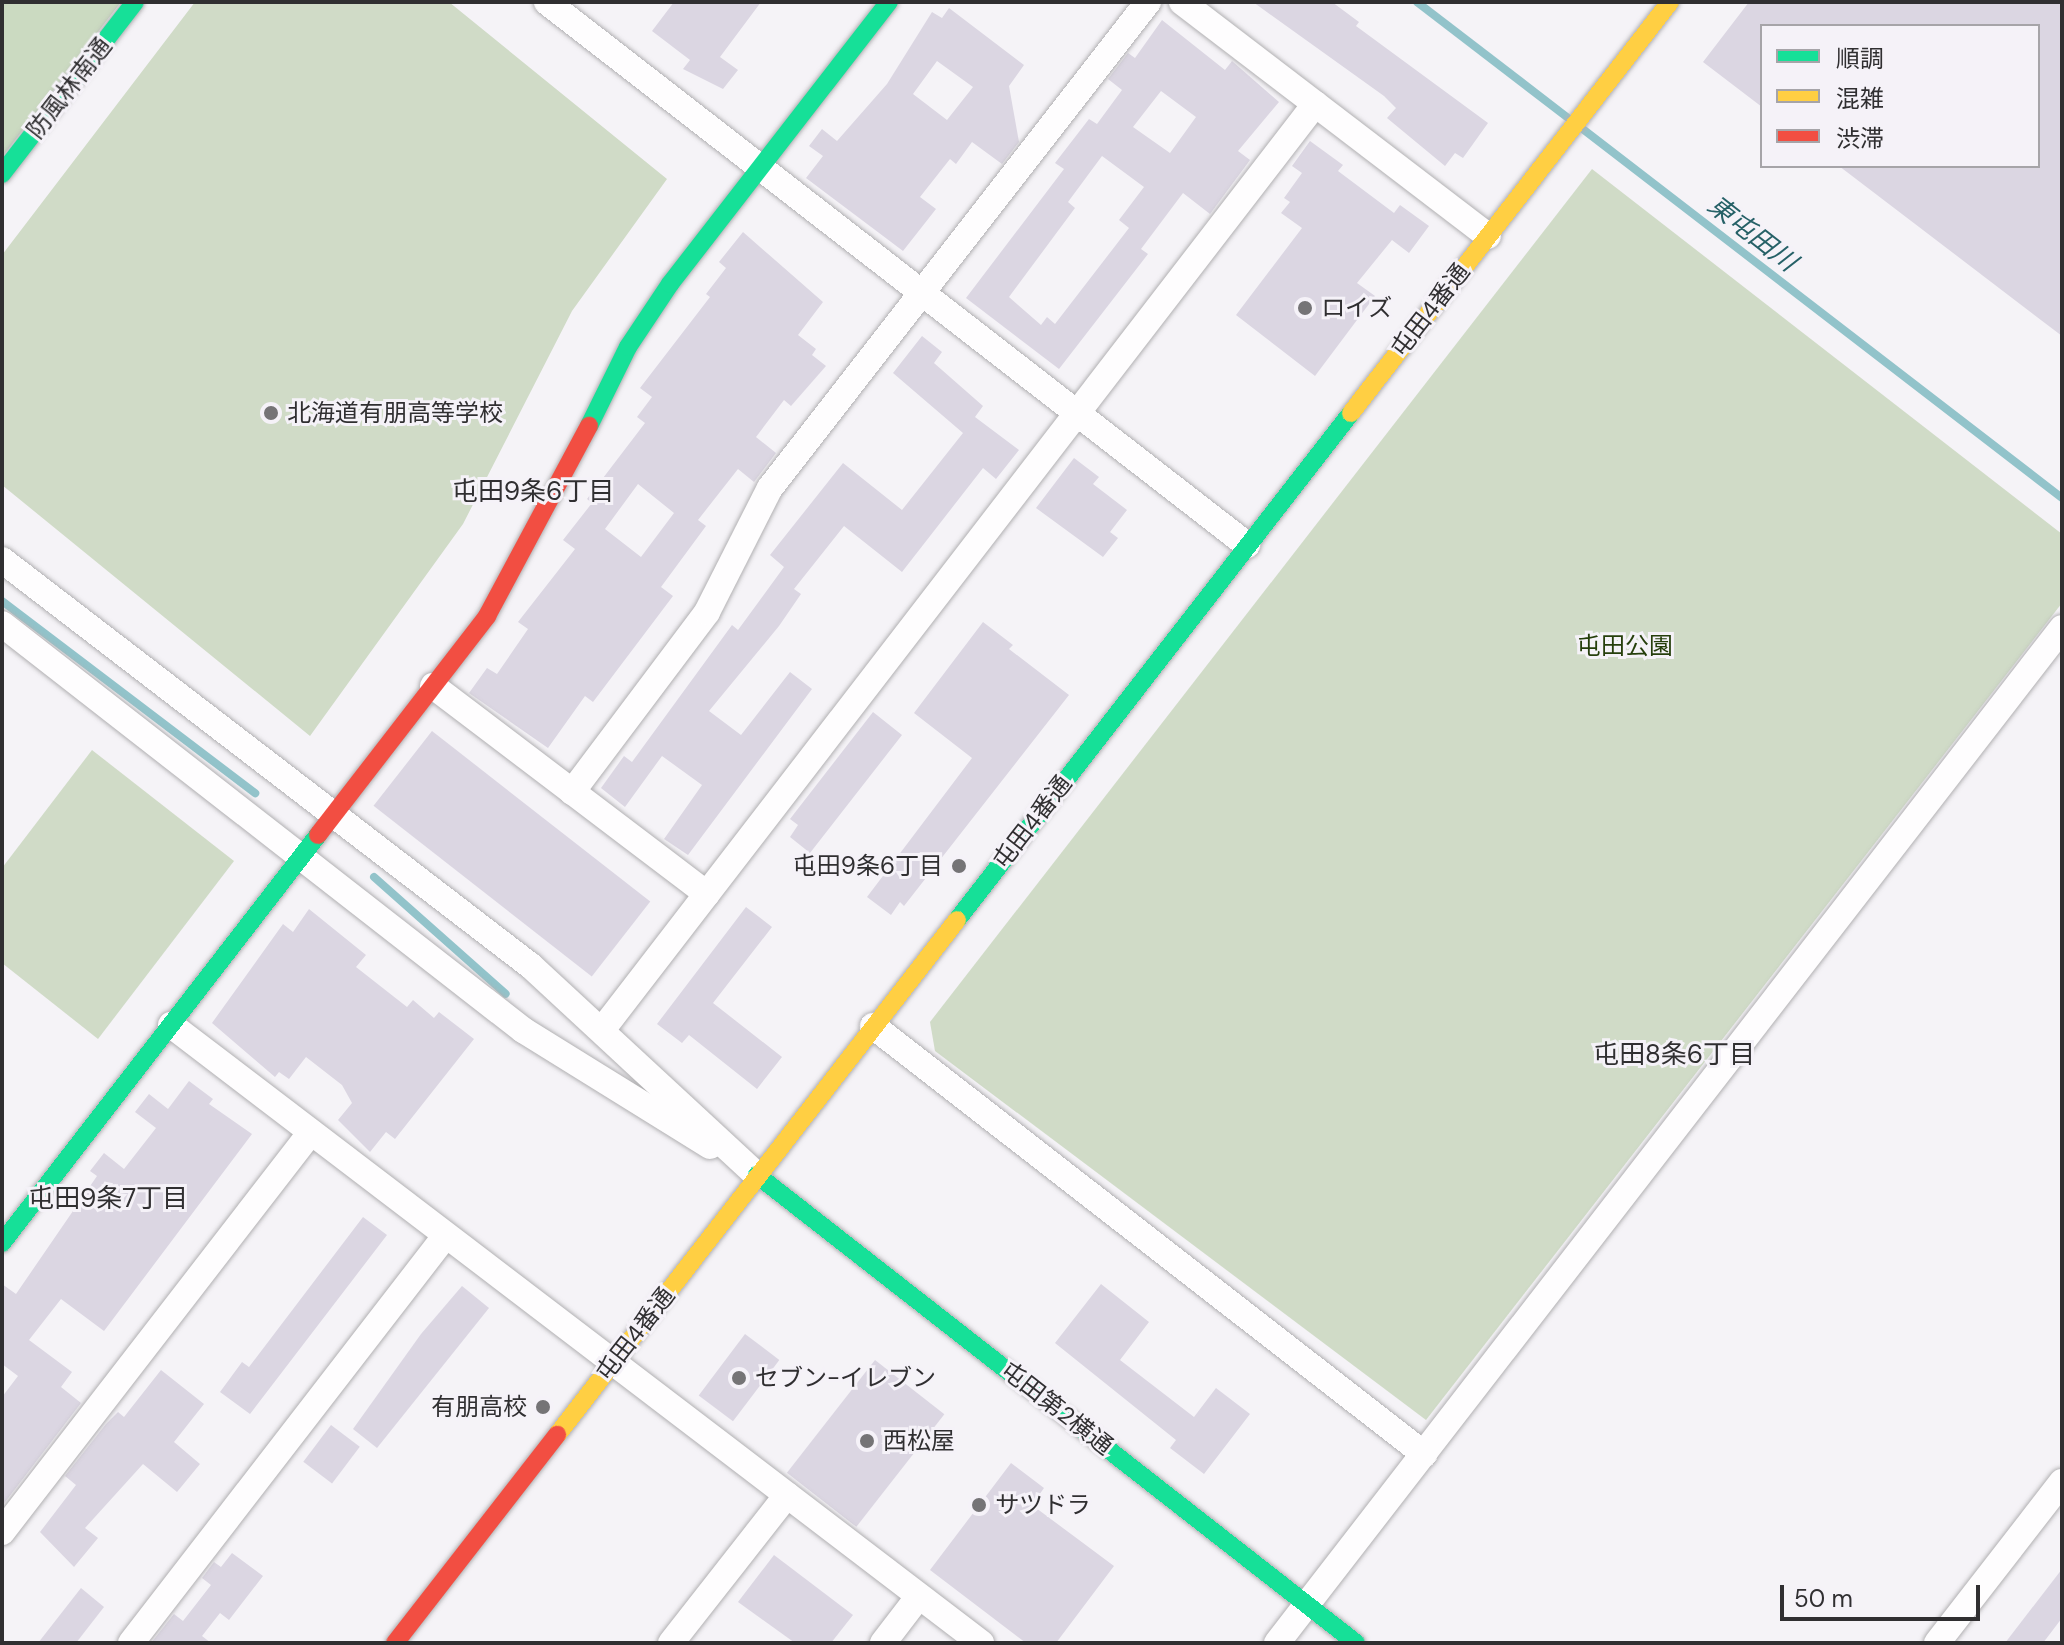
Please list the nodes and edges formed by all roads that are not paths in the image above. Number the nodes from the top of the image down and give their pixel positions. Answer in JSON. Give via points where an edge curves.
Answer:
{"nodes":[{"id":1,"x":135,"y":2,"type":"edge"},
{"id":2,"x":547,"y":2,"type":"edge"},
{"id":3,"x":889,"y":2,"type":"edge"},
{"id":4,"x":1148,"y":2,"type":"edge"},
{"id":5,"x":1182,"y":2,"type":"edge"},
{"id":6,"x":1670,"y":2,"type":"edge"},
{"id":7,"x":1315,"y":104,"type":"junction"},
{"id":8,"x":762,"y":166,"type":"junction"},
{"id":9,"x":2,"y":174,"type":"edge"},
{"id":10,"x":1488,"y":236,"type":"junction"},
{"id":11,"x":924,"y":292,"type":"junction"},
{"id":12,"x":1080,"y":415,"type":"junction"},
{"id":13,"x":1247,"y":545,"type":"junction"},
{"id":14,"x":2,"y":560,"type":"edge"},
{"id":15,"x":2,"y":624,"type":"edge"},
{"id":16,"x":2062,"y":628,"type":"edge"},
{"id":17,"x":433,"y":686,"type":"junction"},
{"id":18,"x":572,"y":792,"type":"junction"},
{"id":19,"x":335,"y":813,"type":"junction"},
{"id":20,"x":301,"y":856,"type":"junction"},
{"id":21,"x":707,"y":894,"type":"junction"},
{"id":22,"x":171,"y":1025,"type":"junction"},
{"id":23,"x":873,"y":1026,"type":"junction"},
{"id":24,"x":602,"y":1030,"type":"junction"},
{"id":25,"x":311,"y":1132,"type":"junction"},
{"id":26,"x":757,"y":1175,"type":"junction"},
{"id":27,"x":446,"y":1235,"type":"junction"},
{"id":28,"x":2,"y":1243,"type":"edge"},
{"id":29,"x":613,"y":1362,"type":"junction"},
{"id":30,"x":1424,"y":1454,"type":"junction"},
{"id":31,"x":2062,"y":1482,"type":"edge"},
{"id":32,"x":787,"y":1495,"type":"junction"},
{"id":33,"x":2,"y":1532,"type":"edge"},
{"id":34,"x":919,"y":1596,"type":"junction"},
{"id":35,"x":1308,"y":1602,"type":"junction"},
{"id":36,"x":131,"y":1643,"type":"edge"},
{"id":37,"x":395,"y":1643,"type":"edge"},
{"id":38,"x":671,"y":1643,"type":"edge"},
{"id":39,"x":883,"y":1643,"type":"edge"},
{"id":40,"x":981,"y":1643,"type":"edge"},
{"id":41,"x":1277,"y":1643,"type":"edge"},
{"id":42,"x":1356,"y":1643,"type":"edge"},
{"id":43,"x":1937,"y":1643,"type":"edge"}],
"edges":[{"from":1,"to":9,"type":"street","name":"防風林南通"},
{"from":2,"to":8,"type":"street"},
{"from":3,"to":8,"type":"street"},
{"from":4,"to":11,"type":"street"},
{"from":5,"to":7,"type":"street"},
{"from":6,"to":10,"type":"street","name":"屯田4番通"},
{"from":7,"to":10,"type":"street"},
{"from":7,"to":12,"type":"street"},
{"from":8,"to":11,"type":"street"},
{"from":8,"to":17,"type":"street","via":[[628,347],[541,523],[487,616]]},
{"from":10,"to":13,"type":"street","name":"屯田4番通"},
{"from":11,"to":12,"type":"street"},
{"from":11,"to":18,"type":"street","via":[[770,488],[707,612]]},
{"from":12,"to":13,"type":"street"},
{"from":12,"to":21,"type":"street"},
{"from":13,"to":23,"type":"street","name":"屯田4番通"},
{"from":14,"to":19,"type":"street"},
{"from":15,"to":20,"type":"street"},
{"from":16,"to":30,"type":"street"},
{"from":17,"to":18,"type":"street"},
{"from":17,"to":19,"type":"street"},
{"from":18,"to":21,"type":"street"},
{"from":19,"to":20,"type":"street"},
{"from":19,"to":24,"type":"street","via":[[531,966]]},
{"from":20,"to":22,"type":"street"},
{"from":20,"to":26,"type":"street","via":[[523,1030]]},
{"from":21,"to":24,"type":"street"},
{"from":22,"to":25,"type":"street"},
{"from":22,"to":28,"type":"street"},
{"from":23,"to":26,"type":"street","name":"屯田4番通"},
{"from":23,"to":30,"type":"street"},
{"from":24,"to":26,"type":"street"},
{"from":25,"to":27,"type":"street"},
{"from":25,"to":33,"type":"street"},
{"from":26,"to":29,"type":"street","name":"屯田4番通"},
{"from":26,"to":35,"type":"street","name":"屯田第2横通"},
{"from":27,"to":29,"type":"street"},
{"from":27,"to":36,"type":"street"},
{"from":29,"to":32,"type":"street"},
{"from":29,"to":37,"type":"street","name":"屯田4番通"},
{"from":30,"to":35,"type":"street"},
{"from":31,"to":43,"type":"street"},
{"from":32,"to":34,"type":"street"},
{"from":32,"to":38,"type":"street"},
{"from":34,"to":39,"type":"street"},
{"from":34,"to":40,"type":"street"},
{"from":35,"to":41,"type":"street"},
{"from":35,"to":42,"type":"street","name":"屯田第2横通"}]}
